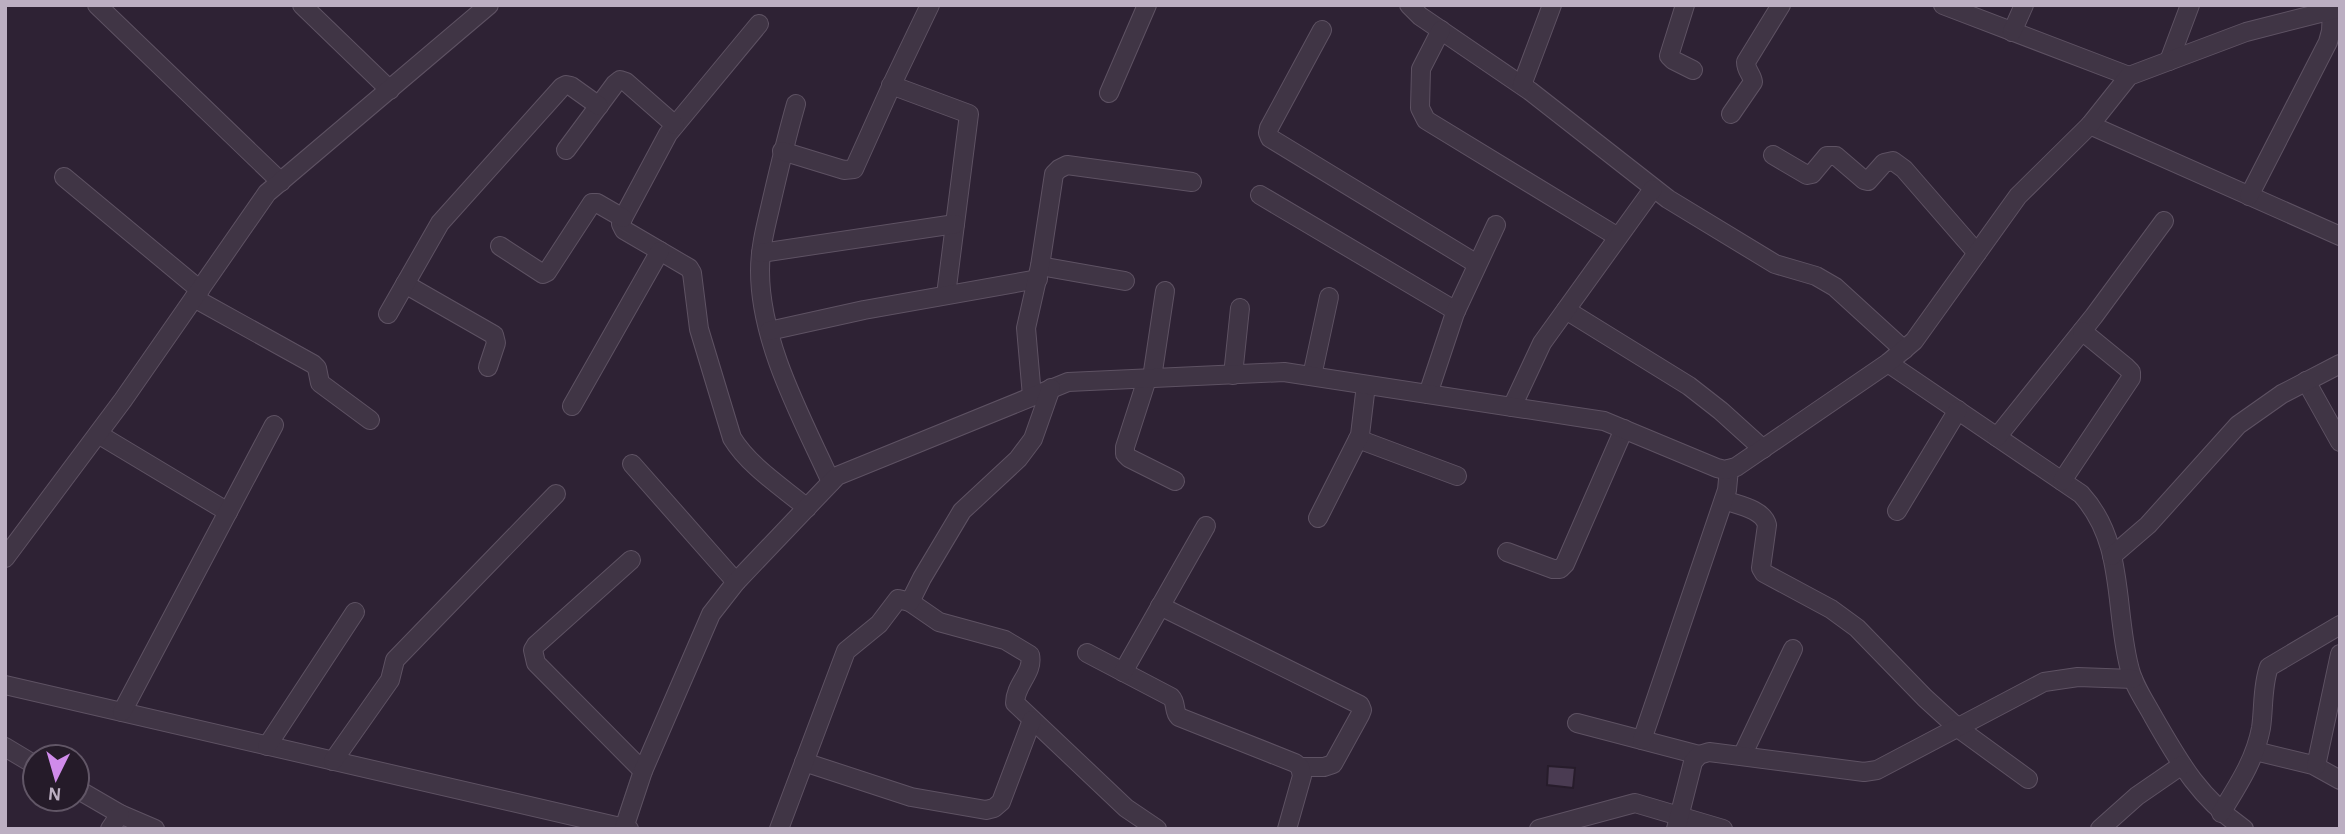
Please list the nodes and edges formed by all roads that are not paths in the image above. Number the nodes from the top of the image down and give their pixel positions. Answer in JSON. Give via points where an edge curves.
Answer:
{"nodes":[{"id":1,"x":97,"y":5,"type":"edge"},
{"id":2,"x":302,"y":5,"type":"edge"},
{"id":3,"x":489,"y":5,"type":"edge"},
{"id":4,"x":930,"y":5,"type":"edge"},
{"id":5,"x":1147,"y":5,"type":"edge"},
{"id":6,"x":1409,"y":5,"type":"edge"},
{"id":7,"x":1552,"y":5,"type":"edge"},
{"id":8,"x":1685,"y":5,"type":"edge"},
{"id":9,"x":1781,"y":5,"type":"edge"},
{"id":10,"x":1943,"y":5,"type":"edge"},
{"id":11,"x":2024,"y":5,"type":"edge"},
{"id":12,"x":2190,"y":5,"type":"edge"},
{"id":13,"x":2336,"y":9,"type":"edge"},
{"id":14,"x":759,"y":24,"type":"dead end"},
{"id":15,"x":1322,"y":30,"type":"dead end"},
{"id":16,"x":1441,"y":30,"type":"junction"},
{"id":17,"x":2012,"y":32,"type":"junction"},
{"id":18,"x":2169,"y":61,"type":"junction"},
{"id":19,"x":1693,"y":71,"type":"dead end"},
{"id":20,"x":2129,"y":76,"type":"junction"},
{"id":21,"x":891,"y":85,"type":"junction"},
{"id":22,"x":1522,"y":85,"type":"junction"},
{"id":23,"x":390,"y":90,"type":"junction"},
{"id":24,"x":1109,"y":93,"type":"dead end"},
{"id":25,"x":796,"y":104,"type":"dead end"},
{"id":26,"x":599,"y":106,"type":"junction"},
{"id":27,"x":1731,"y":114,"type":"dead end"},
{"id":28,"x":675,"y":125,"type":"junction"},
{"id":29,"x":2090,"y":125,"type":"junction"},
{"id":30,"x":566,"y":149,"type":"dead end"},
{"id":31,"x":782,"y":152,"type":"junction"},
{"id":32,"x":1773,"y":155,"type":"dead end"},
{"id":33,"x":64,"y":177,"type":"dead end"},
{"id":34,"x":281,"y":182,"type":"junction"},
{"id":35,"x":1192,"y":182,"type":"dead end"},
{"id":36,"x":1653,"y":189,"type":"junction"},
{"id":37,"x":1260,"y":195,"type":"dead end"},
{"id":38,"x":2249,"y":196,"type":"junction"},
{"id":39,"x":622,"y":218,"type":"junction"},
{"id":40,"x":2164,"y":221,"type":"dead end"},
{"id":41,"x":955,"y":224,"type":"junction"},
{"id":42,"x":1496,"y":225,"type":"dead end"},
{"id":43,"x":2340,"y":236,"type":"edge"},
{"id":44,"x":1618,"y":237,"type":"junction"},
{"id":45,"x":500,"y":246,"type":"dead end"},
{"id":46,"x":660,"y":251,"type":"junction"},
{"id":47,"x":761,"y":253,"type":"junction"},
{"id":48,"x":1978,"y":253,"type":"junction"},
{"id":49,"x":1477,"y":264,"type":"junction"},
{"id":50,"x":1039,"y":272,"type":"junction"},
{"id":51,"x":1125,"y":281,"type":"dead end"},
{"id":52,"x":404,"y":285,"type":"junction"},
{"id":53,"x":1165,"y":291,"type":"dead end"},
{"id":54,"x":197,"y":294,"type":"junction"},
{"id":55,"x":946,"y":295,"type":"junction"},
{"id":56,"x":1329,"y":297,"type":"dead end"},
{"id":57,"x":1240,"y":309,"type":"dead end"},
{"id":58,"x":1566,"y":310,"type":"junction"},
{"id":59,"x":1456,"y":311,"type":"junction"},
{"id":60,"x":388,"y":314,"type":"dead end"},
{"id":61,"x":769,"y":331,"type":"junction"},
{"id":62,"x":2082,"y":331,"type":"junction"},
{"id":63,"x":1904,"y":350,"type":"junction"},
{"id":64,"x":1888,"y":363,"type":"junction"},
{"id":65,"x":488,"y":367,"type":"dead end"},
{"id":66,"x":2338,"y":367,"type":"edge"},
{"id":67,"x":1233,"y":374,"type":"junction"},
{"id":68,"x":1312,"y":376,"type":"junction"},
{"id":69,"x":1149,"y":379,"type":"junction"},
{"id":70,"x":2306,"y":381,"type":"junction"},
{"id":71,"x":1366,"y":384,"type":"junction"},
{"id":72,"x":1051,"y":388,"type":"junction"},
{"id":73,"x":1428,"y":394,"type":"junction"},
{"id":74,"x":1032,"y":396,"type":"junction"},
{"id":75,"x":572,"y":406,"type":"dead end"},
{"id":76,"x":1512,"y":407,"type":"junction"},
{"id":77,"x":1958,"y":410,"type":"junction"},
{"id":78,"x":370,"y":420,"type":"dead end"},
{"id":79,"x":274,"y":425,"type":"dead end"},
{"id":80,"x":1624,"y":429,"type":"junction"},
{"id":81,"x":98,"y":434,"type":"junction"},
{"id":82,"x":1997,"y":437,"type":"junction"},
{"id":83,"x":1358,"y":439,"type":"junction"},
{"id":84,"x":2340,"y":442,"type":"edge"},
{"id":85,"x":1763,"y":449,"type":"junction"},
{"id":86,"x":632,"y":464,"type":"dead end"},
{"id":87,"x":1729,"y":469,"type":"junction"},
{"id":88,"x":1457,"y":476,"type":"dead end"},
{"id":89,"x":1175,"y":481,"type":"dead end"},
{"id":90,"x":2062,"y":481,"type":"junction"},
{"id":91,"x":831,"y":482,"type":"junction"},
{"id":92,"x":556,"y":494,"type":"dead end"},
{"id":93,"x":1724,"y":500,"type":"junction"},
{"id":94,"x":807,"y":508,"type":"junction"},
{"id":95,"x":1897,"y":511,"type":"dead end"},
{"id":96,"x":228,"y":512,"type":"junction"},
{"id":97,"x":1318,"y":519,"type":"dead end"},
{"id":98,"x":1206,"y":526,"type":"dead end"},
{"id":99,"x":1507,"y":552,"type":"dead end"},
{"id":100,"x":2112,"y":556,"type":"junction"},
{"id":101,"x":5,"y":558,"type":"edge"},
{"id":102,"x":631,"y":560,"type":"dead end"},
{"id":103,"x":736,"y":582,"type":"junction"},
{"id":104,"x":910,"y":602,"type":"junction"},
{"id":105,"x":1160,"y":606,"type":"junction"},
{"id":106,"x":355,"y":612,"type":"dead end"},
{"id":107,"x":2340,"y":625,"type":"edge"},
{"id":108,"x":1793,"y":649,"type":"dead end"},
{"id":109,"x":1087,"y":653,"type":"dead end"},
{"id":110,"x":2340,"y":654,"type":"edge"},
{"id":111,"x":1123,"y":672,"type":"junction"},
{"id":112,"x":2133,"y":679,"type":"junction"},
{"id":113,"x":5,"y":685,"type":"edge"},
{"id":114,"x":122,"y":712,"type":"junction"},
{"id":115,"x":1032,"y":720,"type":"junction"},
{"id":116,"x":1577,"y":723,"type":"dead end"},
{"id":117,"x":1958,"y":728,"type":"junction"},
{"id":118,"x":1642,"y":740,"type":"junction"},
{"id":119,"x":267,"y":746,"type":"junction"},
{"id":120,"x":5,"y":747,"type":"edge"},
{"id":121,"x":2255,"y":751,"type":"junction"},
{"id":122,"x":1699,"y":755,"type":"junction"},
{"id":123,"x":1742,"y":756,"type":"junction"},
{"id":124,"x":21,"y":757,"type":"edge"},
{"id":125,"x":333,"y":761,"type":"junction"},
{"id":126,"x":804,"y":762,"type":"junction"},
{"id":127,"x":2182,"y":765,"type":"junction"},
{"id":128,"x":2316,"y":766,"type":"junction"},
{"id":129,"x":1300,"y":767,"type":"junction"},
{"id":130,"x":643,"y":771,"type":"junction"},
{"id":131,"x":2028,"y":779,"type":"dead end"},
{"id":132,"x":2340,"y":780,"type":"edge"},
{"id":133,"x":91,"y":801,"type":"edge"},
{"id":134,"x":2221,"y":813,"type":"junction"},
{"id":135,"x":115,"y":821,"type":"edge"},
{"id":136,"x":1678,"y":822,"type":"edge"},
{"id":137,"x":626,"y":828,"type":"edge"},
{"id":138,"x":155,"y":829,"type":"edge"},
{"id":139,"x":779,"y":829,"type":"edge"},
{"id":140,"x":1157,"y":829,"type":"edge"},
{"id":141,"x":1287,"y":829,"type":"edge"},
{"id":142,"x":1538,"y":829,"type":"edge"},
{"id":143,"x":1723,"y":829,"type":"edge"},
{"id":144,"x":2100,"y":829,"type":"edge"},
{"id":145,"x":2244,"y":829,"type":"edge"}],
"edges":[{"from":1,"to":34,"type":"street"},
{"from":2,"to":23,"type":"street"},
{"from":3,"to":23,"type":"street"},
{"from":4,"to":21,"type":"street"},
{"from":5,"to":24,"type":"street"},
{"from":6,"to":16,"type":"street"},
{"from":7,"to":22,"type":"street"},
{"from":8,"to":19,"type":"street","via":[[1670,56]]},
{"from":9,"to":27,"type":"street","via":[[1746,62],[1753,82]]},
{"from":10,"to":17,"type":"street"},
{"from":11,"to":17,"type":"street"},
{"from":12,"to":18,"type":"street"},
{"from":13,"to":18,"type":"street","via":[[2246,32]]},
{"from":13,"to":38,"type":"street","via":[[2329,42]]},
{"from":14,"to":28,"type":"street"},
{"from":15,"to":49,"type":"street","via":[[1269,128],[1270,138]]},
{"from":16,"to":22,"type":"street"},
{"from":16,"to":44,"type":"street","via":[[1421,69],[1420,108],[1426,120]]},
{"from":17,"to":20,"type":"street"},
{"from":18,"to":20,"type":"street"},
{"from":20,"to":29,"type":"street"},
{"from":21,"to":31,"type":"street","via":[[854,169]]},
{"from":21,"to":41,"type":"street","via":[[969,114]]},
{"from":22,"to":36,"type":"street"},
{"from":23,"to":34,"type":"street"},
{"from":25,"to":31,"type":"street"},
{"from":26,"to":28,"type":"street","via":[[620,80]]},
{"from":26,"to":30,"type":"street"},
{"from":26,"to":52,"type":"street","via":[[571,86],[562,87],[440,223]]},
{"from":28,"to":39,"type":"street"},
{"from":29,"to":38,"type":"street"},
{"from":29,"to":48,"type":"street","via":[[2018,197]]},
{"from":31,"to":47,"type":"street"},
{"from":32,"to":48,"type":"street","via":[[1807,175],[1827,156],[1836,156],[1868,181],[1884,163],[1893,161]]},
{"from":33,"to":54,"type":"street"},
{"from":34,"to":54,"type":"street","via":[[267,193]]},
{"from":35,"to":50,"type":"street","via":[[1068,166],[1059,169],[1052,182]]},
{"from":36,"to":44,"type":"street"},
{"from":36,"to":63,"type":"street","via":[[1776,264],[1826,281]]},
{"from":37,"to":59,"type":"street"},
{"from":38,"to":43,"type":"street"},
{"from":39,"to":45,"type":"street","via":[[592,203],[542,274]]},
{"from":39,"to":46,"type":"street","via":[[624,230]]},
{"from":40,"to":62,"type":"street"},
{"from":41,"to":47,"type":"street"},
{"from":41,"to":55,"type":"street"},
{"from":42,"to":49,"type":"street"},
{"from":44,"to":58,"type":"street"},
{"from":46,"to":75,"type":"street"},
{"from":46,"to":94,"type":"street","via":[[692,274],[699,329],[732,438],[750,460]]},
{"from":47,"to":61,"type":"street"},
{"from":48,"to":63,"type":"street"},
{"from":49,"to":59,"type":"street"},
{"from":50,"to":51,"type":"street"},
{"from":50,"to":55,"type":"street"},
{"from":50,"to":74,"type":"street","via":[[1026,328]]},
{"from":52,"to":60,"type":"street"},
{"from":52,"to":65,"type":"street","via":[[494,335]]},
{"from":53,"to":69,"type":"street"},
{"from":54,"to":78,"type":"street","via":[[313,364],[320,383]]},
{"from":54,"to":81,"type":"street"},
{"from":55,"to":61,"type":"street"},
{"from":56,"to":68,"type":"street"},
{"from":57,"to":67,"type":"street"},
{"from":58,"to":76,"type":"street","via":[[1538,352]]},
{"from":58,"to":85,"type":"street","via":[[1689,386]]},
{"from":59,"to":73,"type":"street"},
{"from":61,"to":91,"type":"street","via":[[791,394]]},
{"from":62,"to":82,"type":"street"},
{"from":62,"to":90,"type":"street","via":[[2126,367],[2131,378]]},
{"from":63,"to":64,"type":"street"},
{"from":64,"to":77,"type":"street"},
{"from":64,"to":85,"type":"street"},
{"from":66,"to":70,"type":"street"},
{"from":67,"to":68,"type":"street"},
{"from":67,"to":69,"type":"street"},
{"from":68,"to":71,"type":"street"},
{"from":69,"to":72,"type":"street","via":[[1068,382]]},
{"from":69,"to":89,"type":"street","via":[[1125,454]]},
{"from":70,"to":84,"type":"street"},
{"from":70,"to":100,"type":"street","via":[[2238,425],[2148,525]]},
{"from":71,"to":73,"type":"street"},
{"from":71,"to":83,"type":"street"},
{"from":72,"to":74,"type":"street"},
{"from":72,"to":104,"type":"street","via":[[1033,439],[962,511]]},
{"from":73,"to":76,"type":"street"},
{"from":74,"to":91,"type":"street"},
{"from":76,"to":80,"type":"street","via":[[1593,419]]},
{"from":77,"to":82,"type":"street"},
{"from":77,"to":95,"type":"street"},
{"from":79,"to":96,"type":"street"},
{"from":80,"to":87,"type":"street"},
{"from":80,"to":99,"type":"street","via":[[1565,564],[1553,569]]},
{"from":81,"to":96,"type":"street"},
{"from":81,"to":101,"type":"street"},
{"from":82,"to":90,"type":"street"},
{"from":83,"to":88,"type":"street"},
{"from":83,"to":97,"type":"street"},
{"from":85,"to":87,"type":"street"},
{"from":86,"to":103,"type":"street"},
{"from":87,"to":93,"type":"street"},
{"from":90,"to":100,"type":"street","via":[[2093,507]]},
{"from":91,"to":94,"type":"street"},
{"from":92,"to":125,"type":"street","via":[[395,660],[390,680]]},
{"from":93,"to":117,"type":"street","via":[[1766,519],[1764,573],[1857,628]]},
{"from":93,"to":118,"type":"street"},
{"from":94,"to":103,"type":"street"},
{"from":96,"to":114,"type":"street"},
{"from":98,"to":105,"type":"street"},
{"from":100,"to":112,"type":"street"},
{"from":102,"to":130,"type":"street","via":[[533,650],[536,663]]},
{"from":103,"to":130,"type":"street","via":[[706,623]]},
{"from":104,"to":115,"type":"street","via":[[939,622],[1004,640],[1030,655],[1031,666],[1015,703]]},
{"from":104,"to":126,"type":"street","via":[[898,599],[879,624],[846,651]]},
{"from":105,"to":111,"type":"street"},
{"from":105,"to":129,"type":"street","via":[[1360,705],[1360,715],[1333,764]]},
{"from":106,"to":119,"type":"street"},
{"from":107,"to":121,"type":"street","via":[[2269,667]]},
{"from":108,"to":123,"type":"street"},
{"from":109,"to":111,"type":"street"},
{"from":110,"to":128,"type":"street"},
{"from":111,"to":129,"type":"street","via":[[1171,697],[1180,717]]},
{"from":112,"to":117,"type":"street","via":[[2078,677],[2044,682]]},
{"from":112,"to":127,"type":"street"},
{"from":113,"to":114,"type":"street"},
{"from":114,"to":119,"type":"street"},
{"from":115,"to":126,"type":"street","via":[[1001,802],[986,810],[911,797]]},
{"from":115,"to":140,"type":"street","via":[[1126,808]]},
{"from":116,"to":118,"type":"street"},
{"from":117,"to":123,"type":"street","via":[[1877,770],[1864,772]]},
{"from":117,"to":131,"type":"street"},
{"from":118,"to":122,"type":"street"},
{"from":119,"to":125,"type":"street"},
{"from":120,"to":124,"type":"street"},
{"from":121,"to":128,"type":"street"},
{"from":121,"to":134,"type":"street"},
{"from":122,"to":123,"type":"street"},
{"from":122,"to":136,"type":"street","via":[[1693,761]]},
{"from":125,"to":137,"type":"street"},
{"from":126,"to":139,"type":"street"},
{"from":127,"to":134,"type":"street"},
{"from":127,"to":144,"type":"street"},
{"from":128,"to":132,"type":"street"},
{"from":129,"to":141,"type":"street","via":[[1302,776]]},
{"from":130,"to":137,"type":"street"},
{"from":133,"to":135,"type":"street"},
{"from":134,"to":145,"type":"street"},
{"from":135,"to":138,"type":"street"},
{"from":136,"to":142,"type":"street","via":[[1635,803]]},
{"from":136,"to":143,"type":"street"}]}
